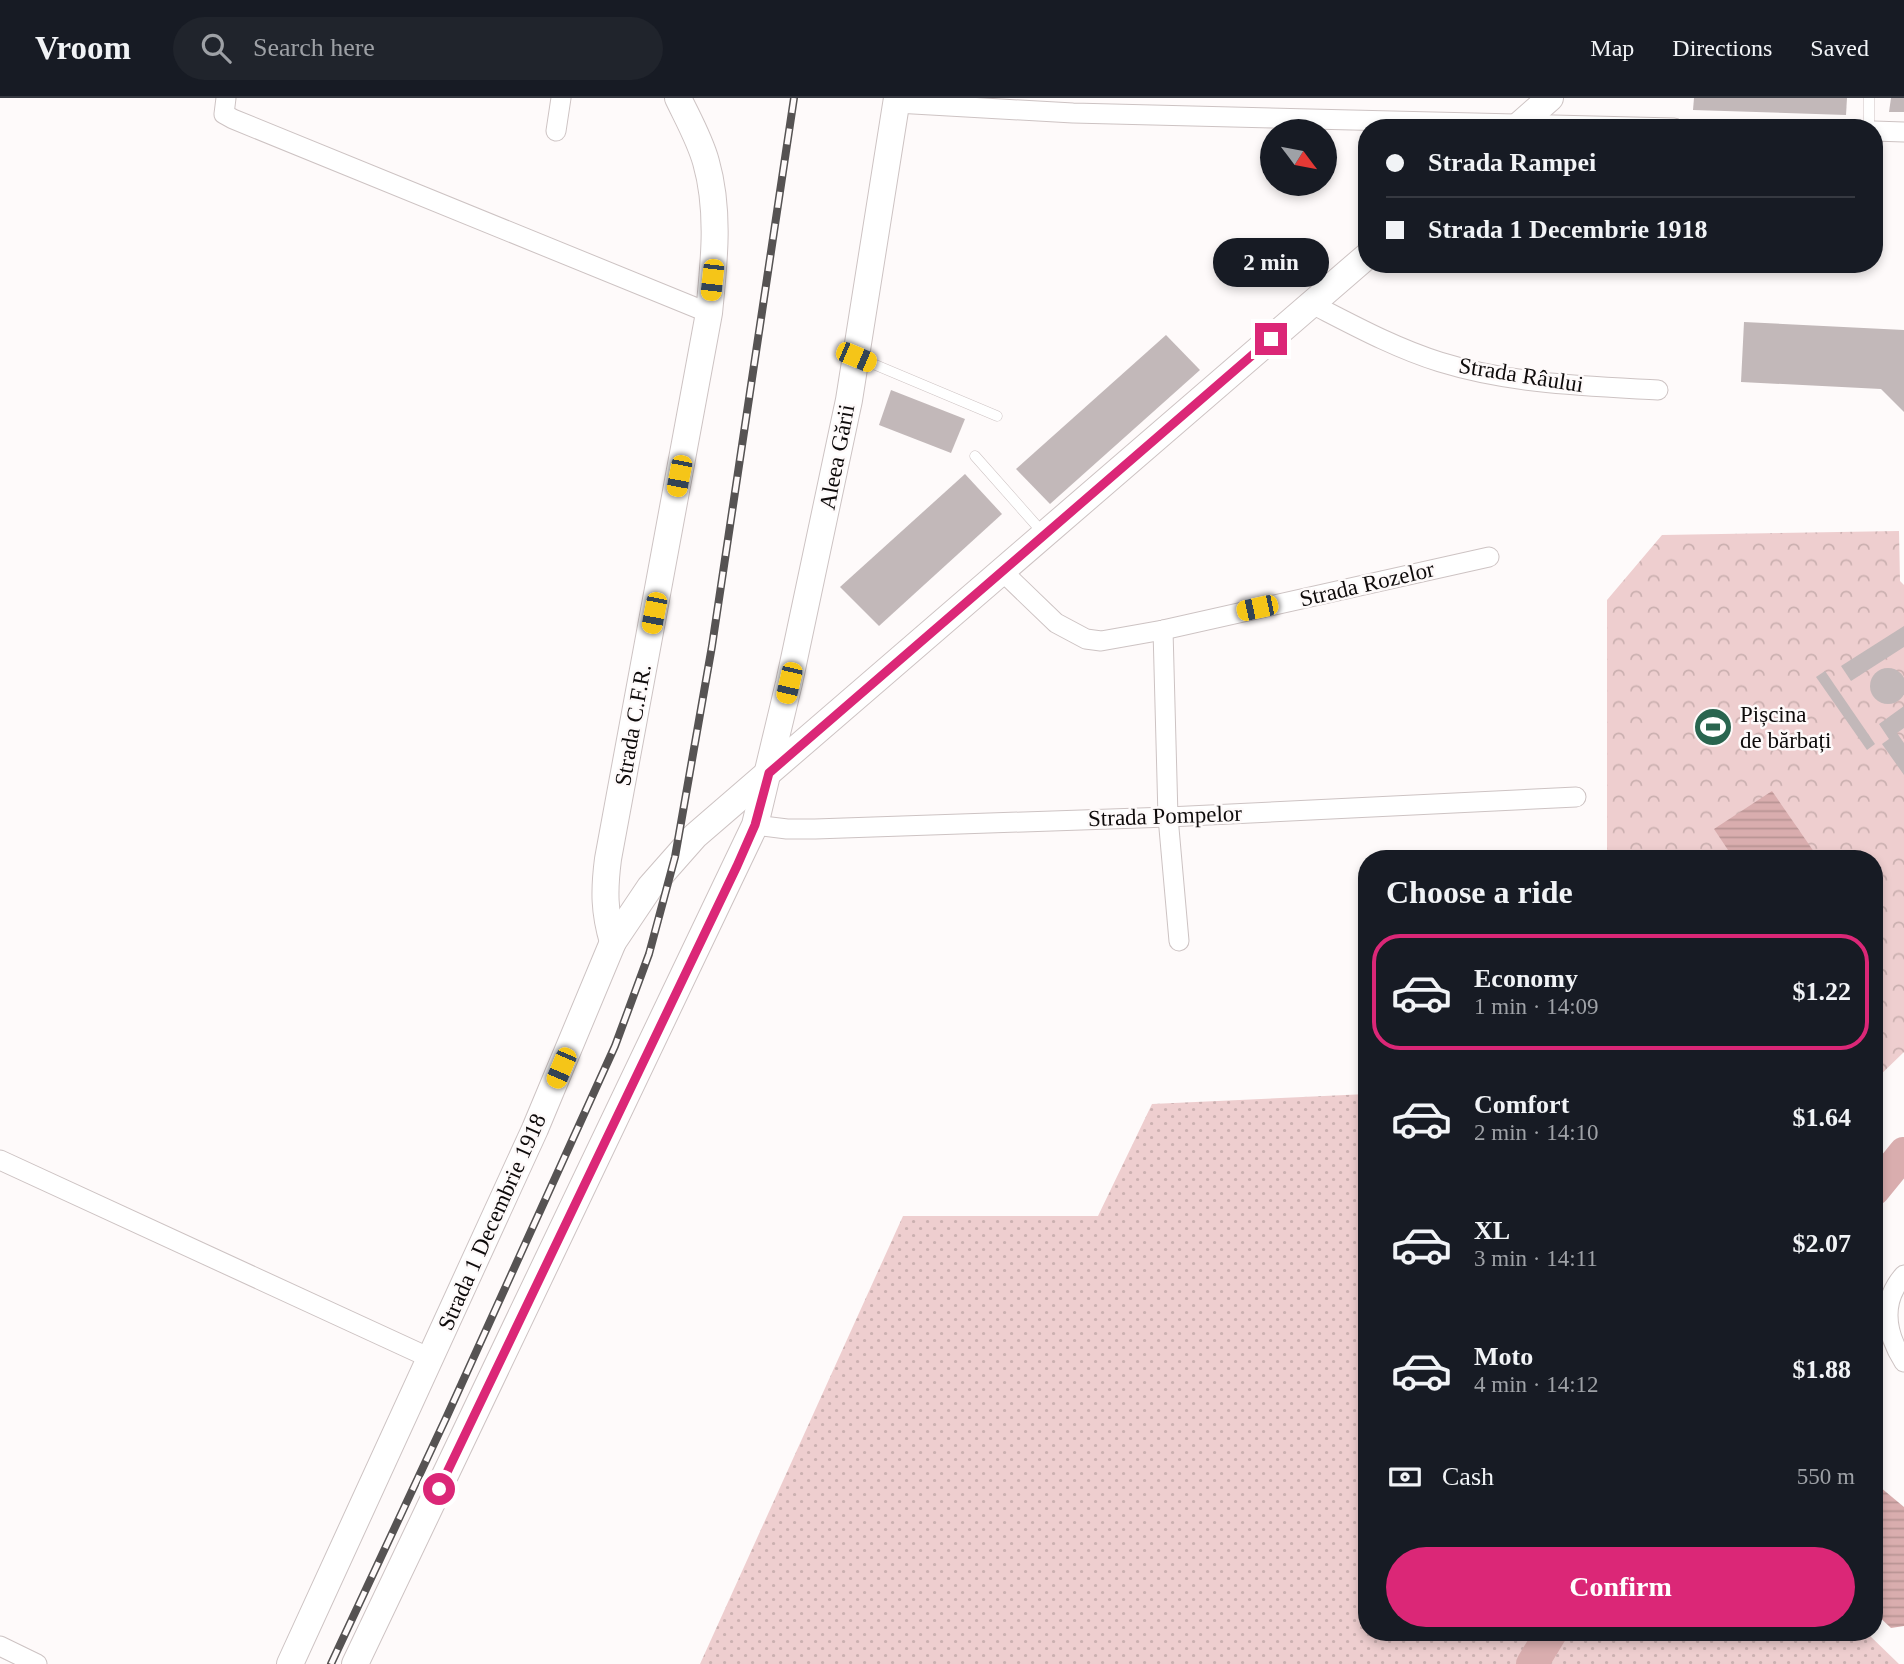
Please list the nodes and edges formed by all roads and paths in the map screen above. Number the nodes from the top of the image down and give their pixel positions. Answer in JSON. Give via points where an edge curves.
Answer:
{"nodes":[{"id":1,"x":561,"y":98,"type":"edge"},
{"id":2,"x":678,"y":98,"type":"edge"},
{"id":3,"x":1550,"y":98,"type":"edge"},
{"id":4,"x":1869,"y":98,"type":"edge"},
{"id":5,"x":897,"y":101,"type":"edge"},
{"id":6,"x":1073,"y":105,"type":"edge"},
{"id":7,"x":225,"y":106,"type":"edge"},
{"id":8,"x":1369,"y":119,"type":"edge"},
{"id":9,"x":1525,"y":119,"type":"edge"},
{"id":10,"x":1869,"y":119,"type":"edge"},
{"id":11,"x":556,"y":131,"type":"dead end"},
{"id":12,"x":1883,"y":131,"type":"edge"},
{"id":13,"x":1904,"y":132,"type":"edge"},
{"id":14,"x":1358,"y":264,"type":"edge"},
{"id":15,"x":1312,"y":304,"type":"junction"},
{"id":16,"x":709,"y":313,"type":"junction"},
{"id":17,"x":856,"y":357,"type":"junction"},
{"id":18,"x":1658,"y":390,"type":"dead end"},
{"id":19,"x":997,"y":416,"type":"dead end"},
{"id":20,"x":975,"y":456,"type":"dead end"},
{"id":21,"x":1045,"y":535,"type":"junction"},
{"id":22,"x":1489,"y":557,"type":"dead end"},
{"id":23,"x":1003,"y":572,"type":"junction"},
{"id":24,"x":1163,"y":630,"type":"junction"},
{"id":25,"x":769,"y":773,"type":"junction"},
{"id":26,"x":1576,"y":797,"type":"dead end"},
{"id":27,"x":1168,"y":817,"type":"junction"},
{"id":28,"x":755,"y":825,"type":"junction"},
{"id":29,"x":1179,"y":941,"type":"dead end"},
{"id":30,"x":613,"y":942,"type":"junction"},
{"id":31,"x":0,"y":1160,"type":"edge"},
{"id":32,"x":1904,"y":1275,"type":"edge"},
{"id":33,"x":430,"y":1358,"type":"junction"},
{"id":34,"x":1904,"y":1362,"type":"edge"},
{"id":35,"x":8,"y":1655,"type":"edge"},
{"id":36,"x":37,"y":1664,"type":"edge"},
{"id":37,"x":290,"y":1664,"type":"edge"},
{"id":38,"x":355,"y":1664,"type":"edge"}],
"edges":[{"from":1,"to":11,"type":"street"},
{"from":2,"to":16,"type":"street","name":"Strada C.F.R.","via":[[706,160],[713,192]]},
{"from":3,"to":9,"type":"street"},
{"from":4,"to":10,"type":"lane"},
{"from":5,"to":6,"type":"street"},
{"from":5,"to":17,"type":"street","name":"Aleea Gării"},
{"from":6,"to":8,"type":"street"},
{"from":7,"to":16,"type":"street","via":[[246,124]]},
{"from":12,"to":13,"type":"street"},
{"from":14,"to":15,"type":"street","name":"Strada 1 Decembrie 1918"},
{"from":15,"to":18,"type":"street","name":"Strada Râului","via":[[1438,361],[1497,376]]},
{"from":15,"to":21,"type":"street","name":"Strada 1 Decembrie 1918"},
{"from":16,"to":30,"type":"street","name":"Strada C.F.R.","via":[[608,859],[604,887]]},
{"from":17,"to":19,"type":"lane"},
{"from":17,"to":25,"type":"street","name":"Aleea Gării"},
{"from":20,"to":21,"type":"lane"},
{"from":21,"to":23,"type":"street","name":"Strada 1 Decembrie 1918"},
{"from":22,"to":24,"type":"street","name":"Strada Rozelor"},
{"from":23,"to":24,"type":"street","name":"Strada Rozelor","via":[[1056,623],[1086,639],[1117,639]]},
{"from":23,"to":25,"type":"street","name":"Strada 1 Decembrie 1918"},
{"from":24,"to":27,"type":"street"},
{"from":25,"to":28,"type":"street","name":"Aleea Gării"},
{"from":25,"to":30,"type":"street","name":"Strada 1 Decembrie 1918","via":[[675,857]]},
{"from":26,"to":27,"type":"street","name":"Strada Pompelor"},
{"from":27,"to":28,"type":"street","name":"Strada Pompelor","via":[[815,830]]},
{"from":27,"to":29,"type":"street"},
{"from":28,"to":38,"type":"street","name":"Aleea Gării"},
{"from":30,"to":33,"type":"street","name":"Strada 1 Decembrie 1918","via":[[535,1129]]},
{"from":31,"to":33,"type":"street"},
{"from":32,"to":34,"type":"street","via":[[1887,1311],[1889,1330]]},
{"from":33,"to":37,"type":"street","name":"Strada 1 Decembrie 1918"},
{"from":35,"to":36,"type":"street"}]}
